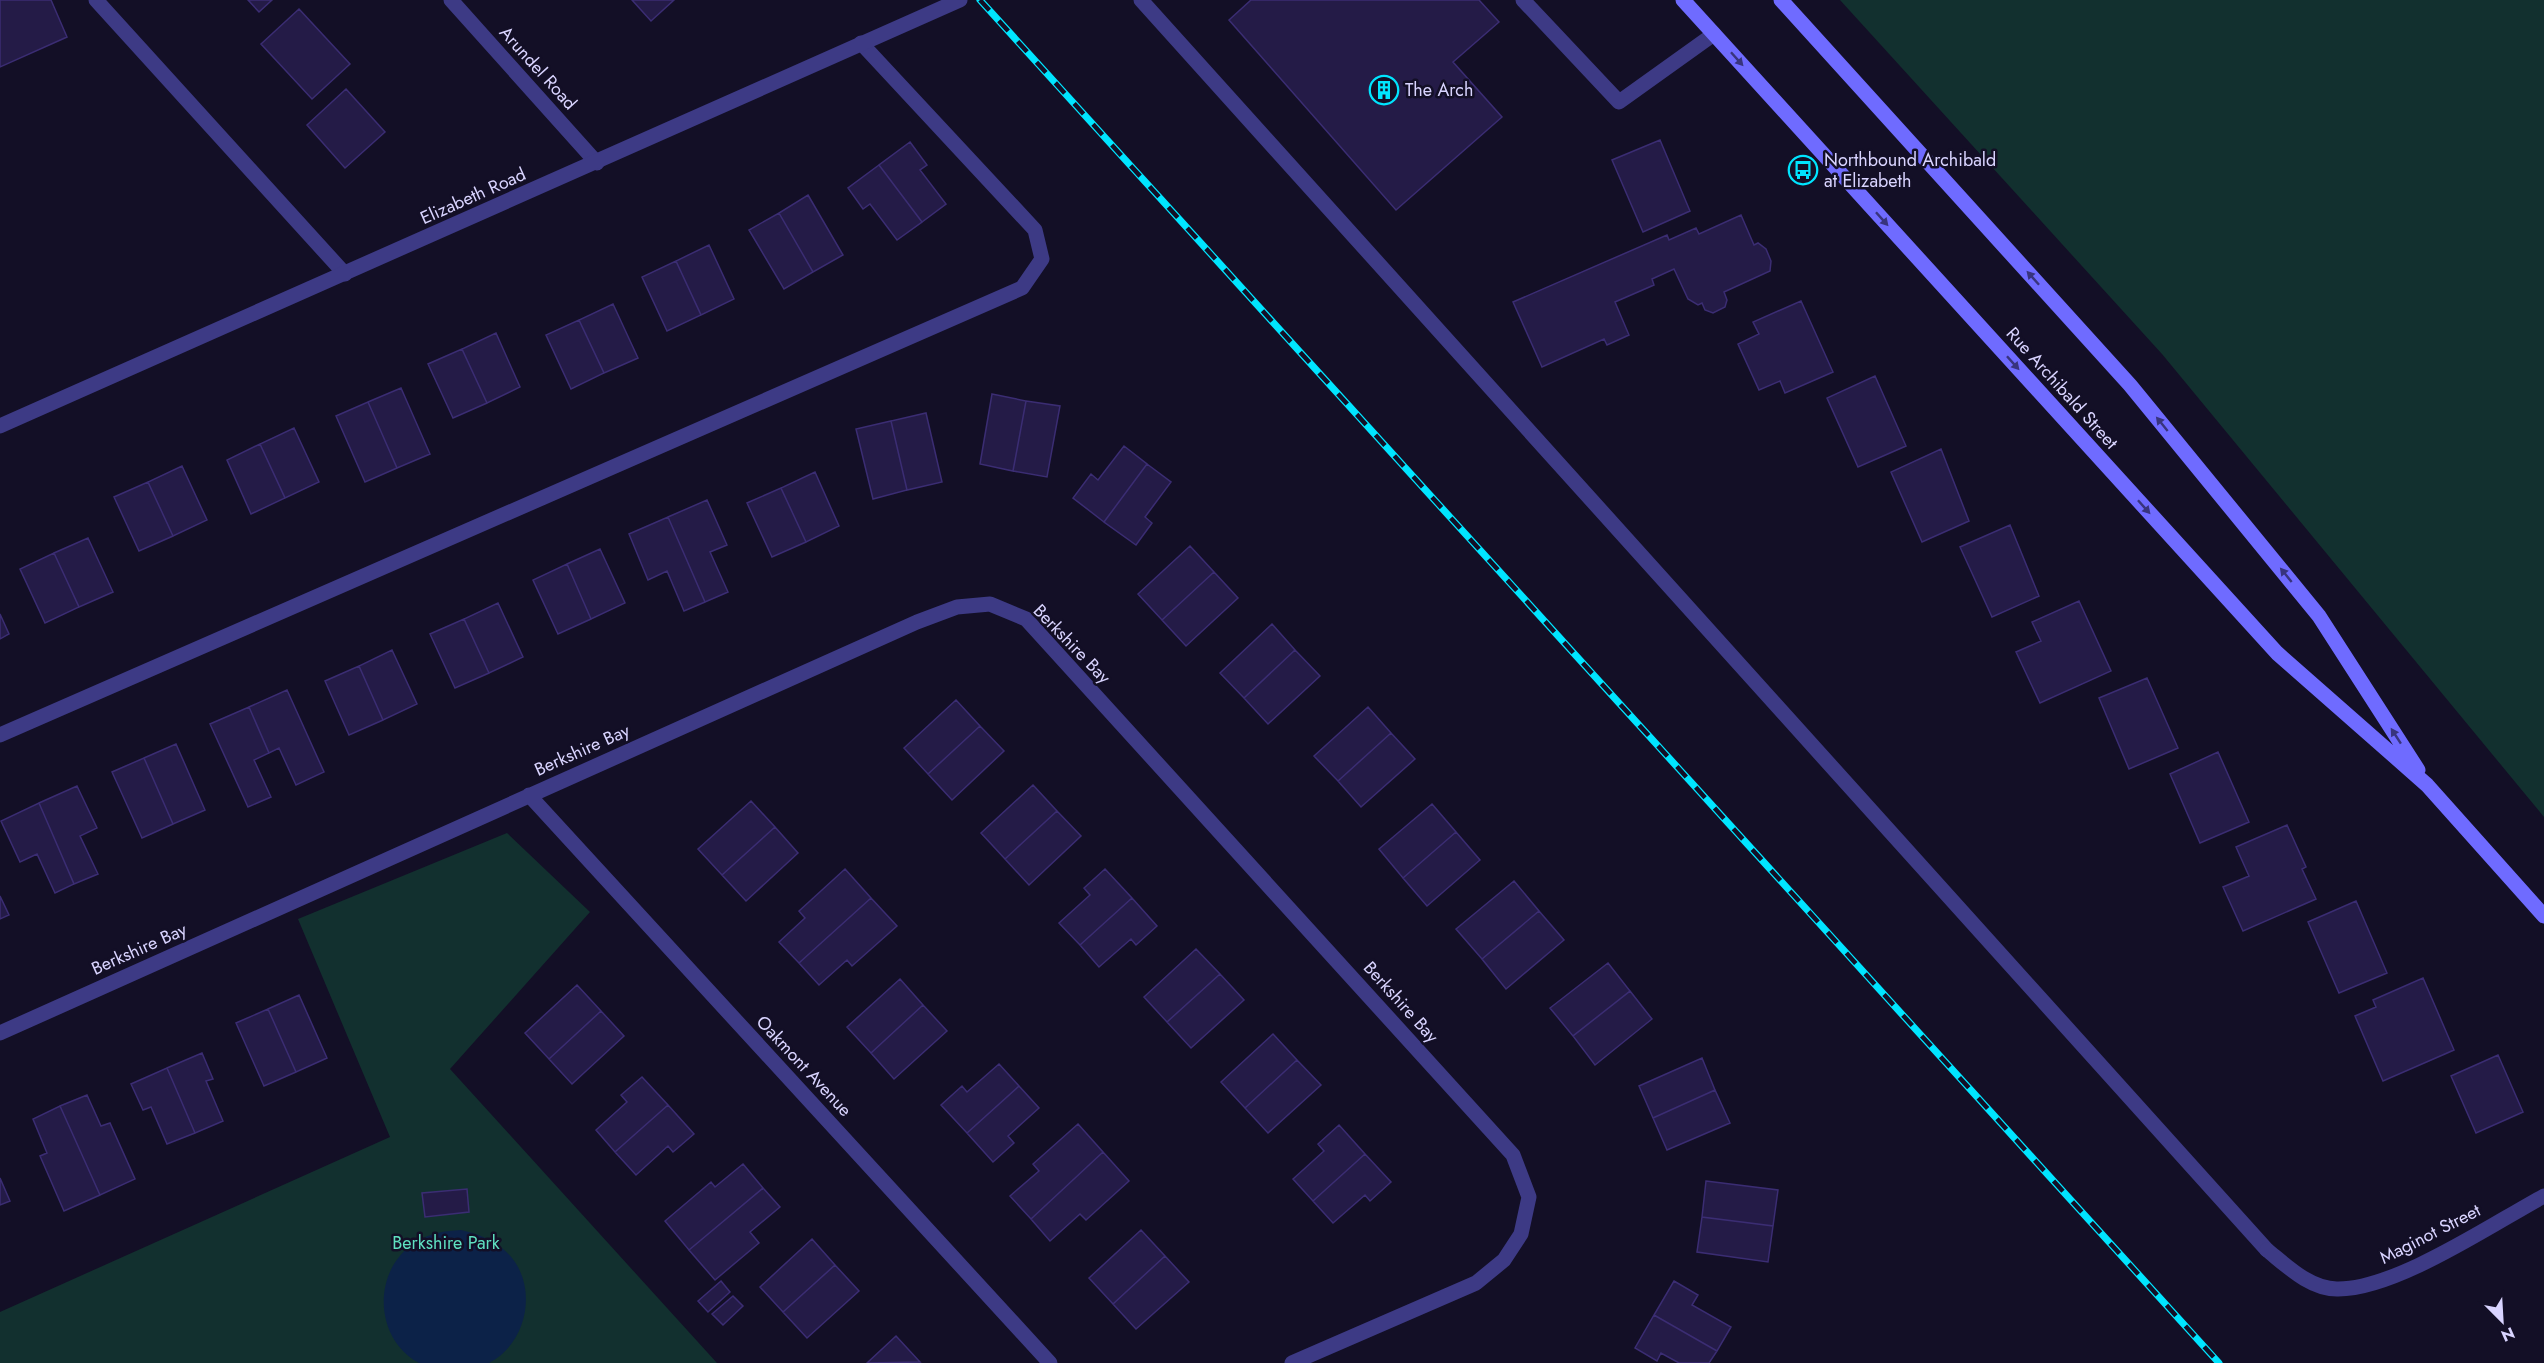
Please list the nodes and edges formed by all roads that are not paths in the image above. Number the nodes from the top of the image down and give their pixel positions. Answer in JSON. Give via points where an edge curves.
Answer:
{"nodes":[{"id":1,"x":96,"y":0,"type":"edge"},
{"id":2,"x":451,"y":0,"type":"edge"},
{"id":3,"x":960,"y":0,"type":"edge"},
{"id":4,"x":1141,"y":0,"type":"edge"},
{"id":5,"x":1523,"y":0,"type":"edge"},
{"id":6,"x":1683,"y":0,"type":"edge"},
{"id":7,"x":1781,"y":0,"type":"edge"},
{"id":8,"x":1714,"y":34,"type":"junction"},
{"id":9,"x":861,"y":44,"type":"junction"},
{"id":10,"x":597,"y":163,"type":"junction"},
{"id":11,"x":345,"y":274,"type":"junction"},
{"id":12,"x":0,"y":426,"type":"edge"},
{"id":13,"x":0,"y":735,"type":"edge"},
{"id":14,"x":2427,"y":785,"type":"junction"},
{"id":15,"x":529,"y":795,"type":"junction"},
{"id":16,"x":2544,"y":916,"type":"edge"},
{"id":17,"x":0,"y":1033,"type":"edge"},
{"id":18,"x":2544,"y":1196,"type":"edge"},
{"id":19,"x":1050,"y":1363,"type":"edge"},
{"id":20,"x":1292,"y":1363,"type":"edge"}],
"edges":[{"from":1,"to":11,"type":"street"},
{"from":2,"to":10,"type":"street","name":"Arundel Road"},
{"from":3,"to":9,"type":"street","name":"Elizabeth Road"},
{"from":4,"to":18,"type":"street","name":"Maginot Street","via":[[2267,1250],[2300,1277],[2336,1289],[2375,1283],[2417,1266]]},
{"from":5,"to":8,"type":"street","via":[[1619,102]]},
{"from":6,"to":8,"type":"main road","name":"Rue Archibald Street"},
{"from":14,"to":7,"type":"main road","name":"Rue Archibald Street","one_way":true,"via":[[2319,616],[2130,385]]},
{"from":8,"to":14,"type":"main road","name":"Rue Archibald Street","one_way":true,"via":[[2277,653]]},
{"from":9,"to":10,"type":"street","name":"Elizabeth Road"},
{"from":9,"to":13,"type":"street","via":[[1035,230],[1042,259],[1022,288]]},
{"from":10,"to":11,"type":"street","name":"Elizabeth Road"},
{"from":11,"to":12,"type":"street","name":"Elizabeth Road"},
{"from":14,"to":16,"type":"main road","name":"Rue Archibald Street"},
{"from":15,"to":17,"type":"street","name":"Berkshire Bay"},
{"from":15,"to":19,"type":"street","name":"Oakmont Avenue"},
{"from":15,"to":20,"type":"street","name":"Berkshire Bay","via":[[957,607],[990,604],[1026,619],[1513,1155],[1529,1197],[1521,1233],[1504,1260],[1476,1283]]}]}
